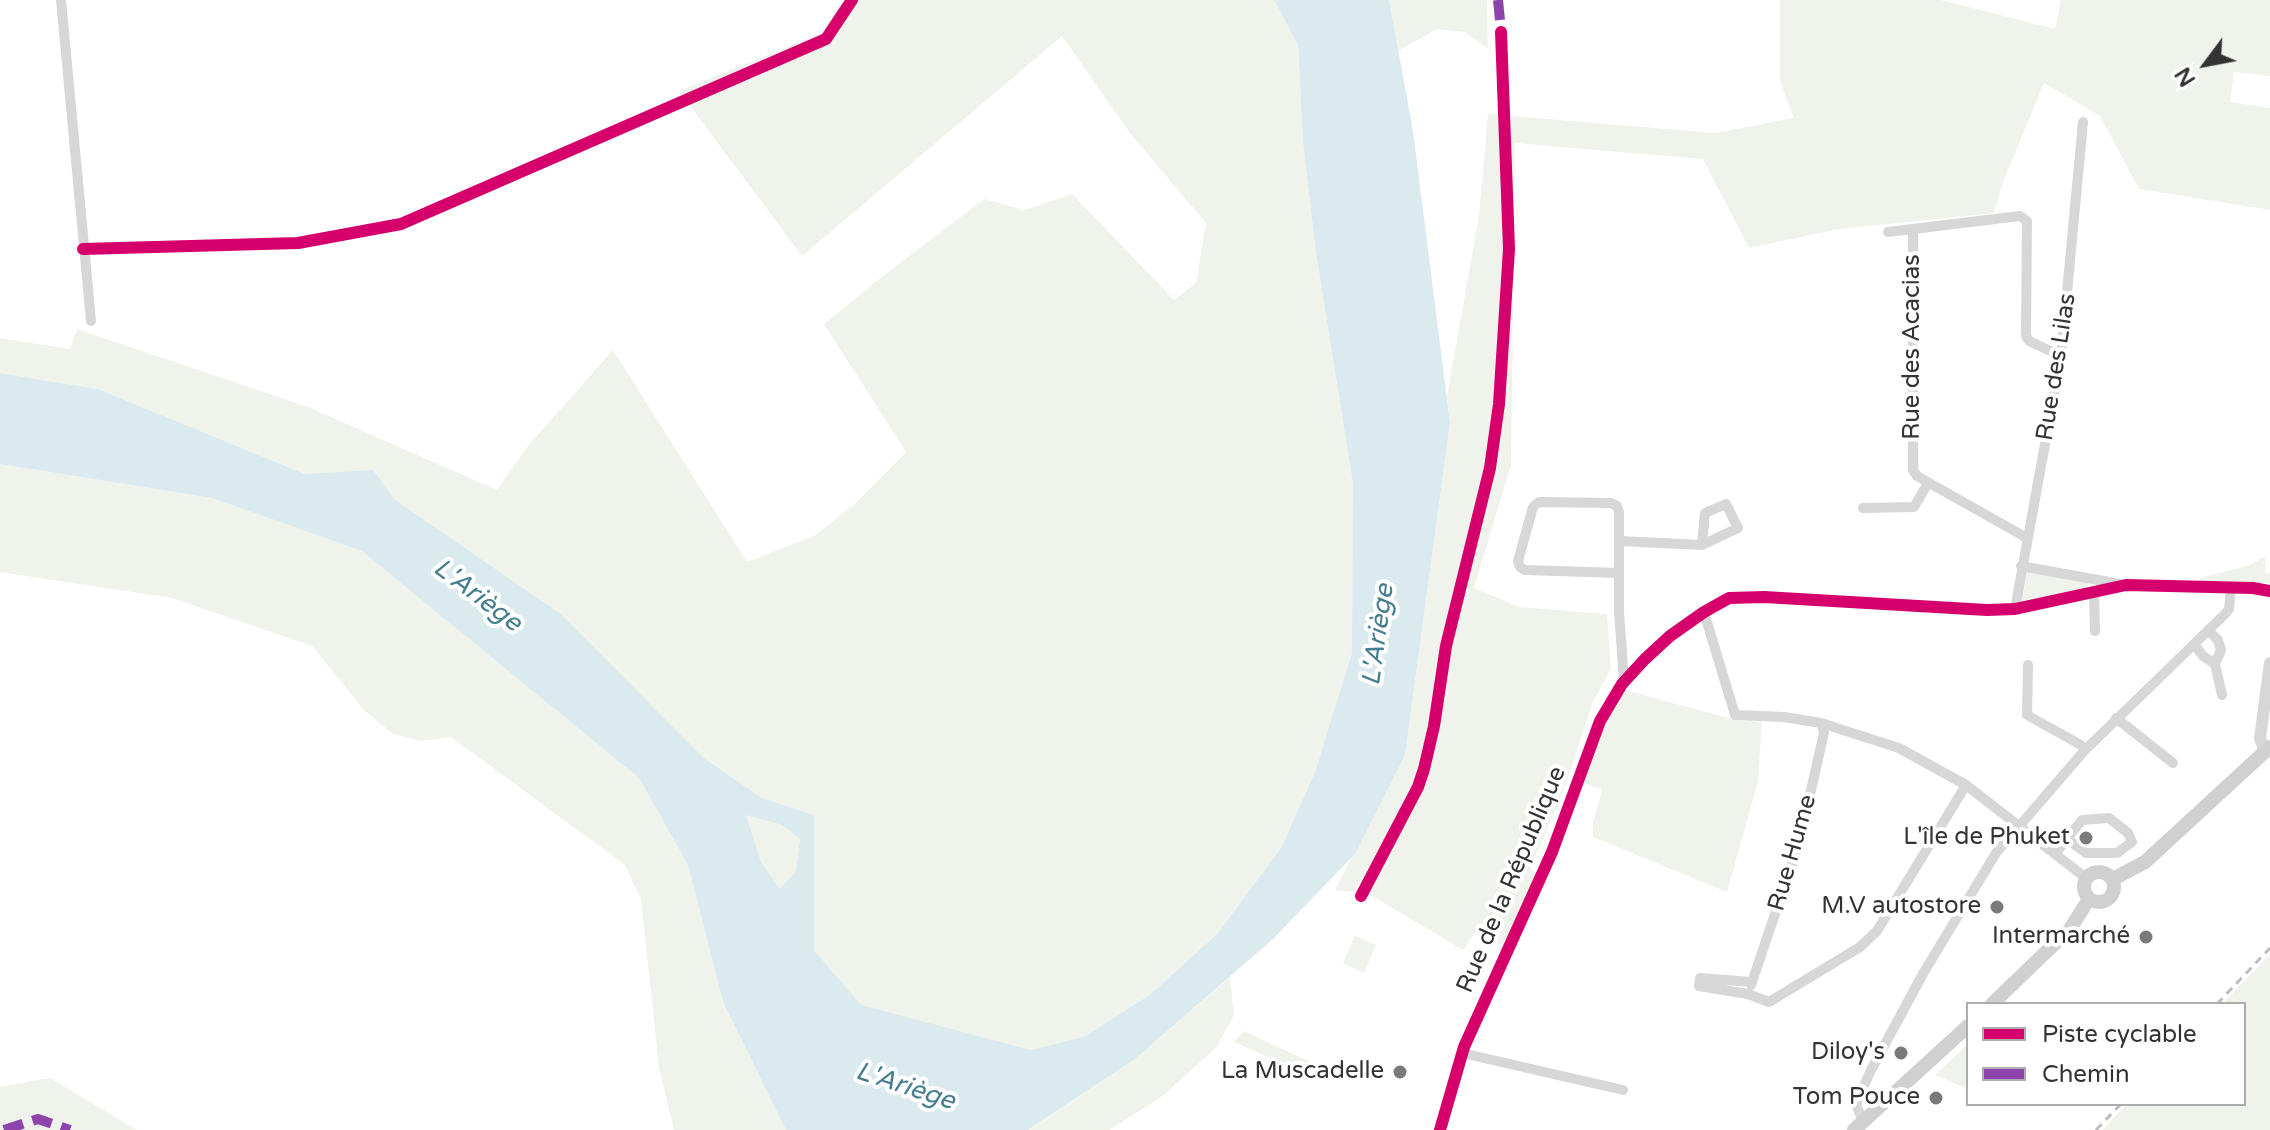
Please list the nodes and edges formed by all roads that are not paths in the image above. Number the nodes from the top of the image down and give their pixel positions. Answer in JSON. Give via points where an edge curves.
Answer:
{"nodes":[{"id":1,"x":61,"y":0,"type":"edge"},
{"id":2,"x":852,"y":0,"type":"edge"},
{"id":3,"x":2083,"y":122,"type":"dead end"},
{"id":4,"x":1913,"y":229,"type":"junction"},
{"id":5,"x":1888,"y":232,"type":"dead end"},
{"id":6,"x":83,"y":249,"type":"junction"},
{"id":7,"x":91,"y":321,"type":"dead end"},
{"id":8,"x":2061,"y":356,"type":"junction"},
{"id":9,"x":1928,"y":483,"type":"junction"},
{"id":10,"x":1863,"y":508,"type":"dead end"},
{"id":11,"x":2027,"y":538,"type":"junction"},
{"id":12,"x":1620,"y":541,"type":"junction"},
{"id":13,"x":1702,"y":545,"type":"dead end"},
{"id":14,"x":2021,"y":566,"type":"junction"},
{"id":15,"x":1619,"y":573,"type":"junction"},
{"id":16,"x":2126,"y":585,"type":"junction"},
{"id":17,"x":2231,"y":588,"type":"junction"},
{"id":18,"x":2270,"y":591,"type":"edge"},
{"id":19,"x":2094,"y":592,"type":"junction"},
{"id":20,"x":2015,"y":609,"type":"junction"},
{"id":21,"x":1704,"y":612,"type":"junction"},
{"id":22,"x":2208,"y":630,"type":"junction"},
{"id":23,"x":2095,"y":631,"type":"dead end"},
{"id":24,"x":2194,"y":644,"type":"junction"},
{"id":25,"x":1622,"y":646,"type":"junction"},
{"id":26,"x":1645,"y":659,"type":"junction"},
{"id":27,"x":2270,"y":663,"type":"edge"},
{"id":28,"x":2215,"y":664,"type":"junction"},
{"id":29,"x":2028,"y":665,"type":"dead end"},
{"id":30,"x":1624,"y":681,"type":"junction"},
{"id":31,"x":2222,"y":695,"type":"dead end"},
{"id":32,"x":2116,"y":718,"type":"junction"},
{"id":33,"x":2267,"y":719,"type":"edge"},
{"id":34,"x":1821,"y":723,"type":"junction"},
{"id":35,"x":2268,"y":749,"type":"edge"},
{"id":36,"x":2085,"y":750,"type":"junction"},
{"id":37,"x":2173,"y":763,"type":"dead end"},
{"id":38,"x":1966,"y":785,"type":"junction"},
{"id":39,"x":2019,"y":825,"type":"junction"},
{"id":40,"x":2067,"y":839,"type":"junction"},
{"id":41,"x":2055,"y":854,"type":"junction"},
{"id":42,"x":2086,"y":878,"type":"junction"},
{"id":43,"x":2113,"y":879,"type":"junction"},
{"id":44,"x":2089,"y":899,"type":"junction"},
{"id":45,"x":1752,"y":982,"type":"junction"},
{"id":46,"x":1748,"y":994,"type":"junction"},
{"id":47,"x":1994,"y":1002,"type":"edge"},
{"id":48,"x":1966,"y":1028,"type":"edge"},
{"id":49,"x":1462,"y":1053,"type":"junction"},
{"id":50,"x":1623,"y":1090,"type":"dead end"},
{"id":51,"x":1858,"y":1126,"type":"edge"},
{"id":52,"x":1443,"y":1129,"type":"edge"}],
"edges":[{"from":1,"to":6,"type":"street"},
{"from":2,"to":6,"type":"street","via":[[826,39],[401,224],[298,243]]},
{"from":3,"to":8,"type":"street","name":"Rue des Lilas"},
{"from":4,"to":5,"type":"street","name":"Rue des Acacias"},
{"from":4,"to":8,"type":"street","via":[[2020,216],[2027,221],[2026,336]]},
{"from":4,"to":9,"type":"street","name":"Rue des Acacias","via":[[1913,470]]},
{"from":6,"to":7,"type":"street"},
{"from":8,"to":11,"type":"street","name":"Rue des Lilas"},
{"from":9,"to":10,"type":"street","via":[[1914,507]]},
{"from":9,"to":11,"type":"street"},
{"from":11,"to":14,"type":"street","name":"Rue des Lilas"},
{"from":12,"to":13,"type":"street"},
{"from":12,"to":15,"type":"street"},
{"from":12,"to":15,"type":"street","via":[[1619,512],[1611,503],[1539,502],[1518,561],[1525,570]]},
{"from":14,"to":16,"type":"street"},
{"from":14,"to":20,"type":"street","name":"Rue des Lilas"},
{"from":15,"to":25,"type":"street"},
{"from":16,"to":17,"type":"street"},
{"from":16,"to":19,"type":"street","name":"Rue de la République"},
{"from":17,"to":18,"type":"street"},
{"from":17,"to":22,"type":"street","via":[[2229,609]]},
{"from":19,"to":20,"type":"street","name":"Rue de la République"},
{"from":19,"to":23,"type":"street"},
{"from":20,"to":21,"type":"street","name":"Rue de la République","via":[[1764,597],[1729,598]]},
{"from":21,"to":26,"type":"street","name":"Rue de la République"},
{"from":21,"to":34,"type":"street","via":[[1735,715]]},
{"from":22,"to":24,"type":"street"},
{"from":22,"to":28,"type":"street","via":[[2221,650]]},
{"from":24,"to":28,"type":"street"},
{"from":24,"to":32,"type":"street"},
{"from":25,"to":26,"type":"street","via":[[1631,656]]},
{"from":25,"to":30,"type":"street"},
{"from":26,"to":30,"type":"street","name":"Rue de la République"},
{"from":27,"to":33,"type":"street"},
{"from":28,"to":31,"type":"street"},
{"from":29,"to":36,"type":"street","via":[[2027,715]]},
{"from":30,"to":49,"type":"street","name":"Rue de la République","via":[[1600,721],[1552,852]]},
{"from":32,"to":36,"type":"street"},
{"from":32,"to":37,"type":"street"},
{"from":33,"to":35,"type":"street","via":[[2260,742]]},
{"from":34,"to":38,"type":"street","via":[[1899,748]]},
{"from":34,"to":45,"type":"street","name":"Rue Hume","via":[[1824,733],[1799,843]]},
{"from":35,"to":43,"type":"main road","via":[[2145,862]]},
{"from":36,"to":39,"type":"street"},
{"from":38,"to":39,"type":"street"},
{"from":38,"to":46,"type":"street","via":[[1877,931],[1860,947],[1769,1002]]},
{"from":39,"to":41,"type":"street"},
{"from":39,"to":51,"type":"street","via":[[1972,890],[1871,1070],[1856,1104]]},
{"from":40,"to":40,"type":"street","via":[[2082,820],[2109,818],[2132,842],[2117,853],[2086,853]]},
{"from":40,"to":41,"type":"street"},
{"from":41,"to":42,"type":"street"},
{"from":42,"to":43,"type":"main road","via":[[2100,871]]},
{"from":42,"to":44,"type":"main road","via":[[2083,886]]},
{"from":43,"to":44,"type":"main road","via":[[2107,900]]},
{"from":44,"to":47,"type":"main road","via":[[2070,929]]},
{"from":45,"to":46,"type":"street","name":"Rue Hume"},
{"from":45,"to":46,"type":"street","via":[[1700,978],[1699,986]]},
{"from":48,"to":51,"type":"main road"},
{"from":49,"to":50,"type":"street"},
{"from":49,"to":52,"type":"street","name":"Rue de la République"}]}
